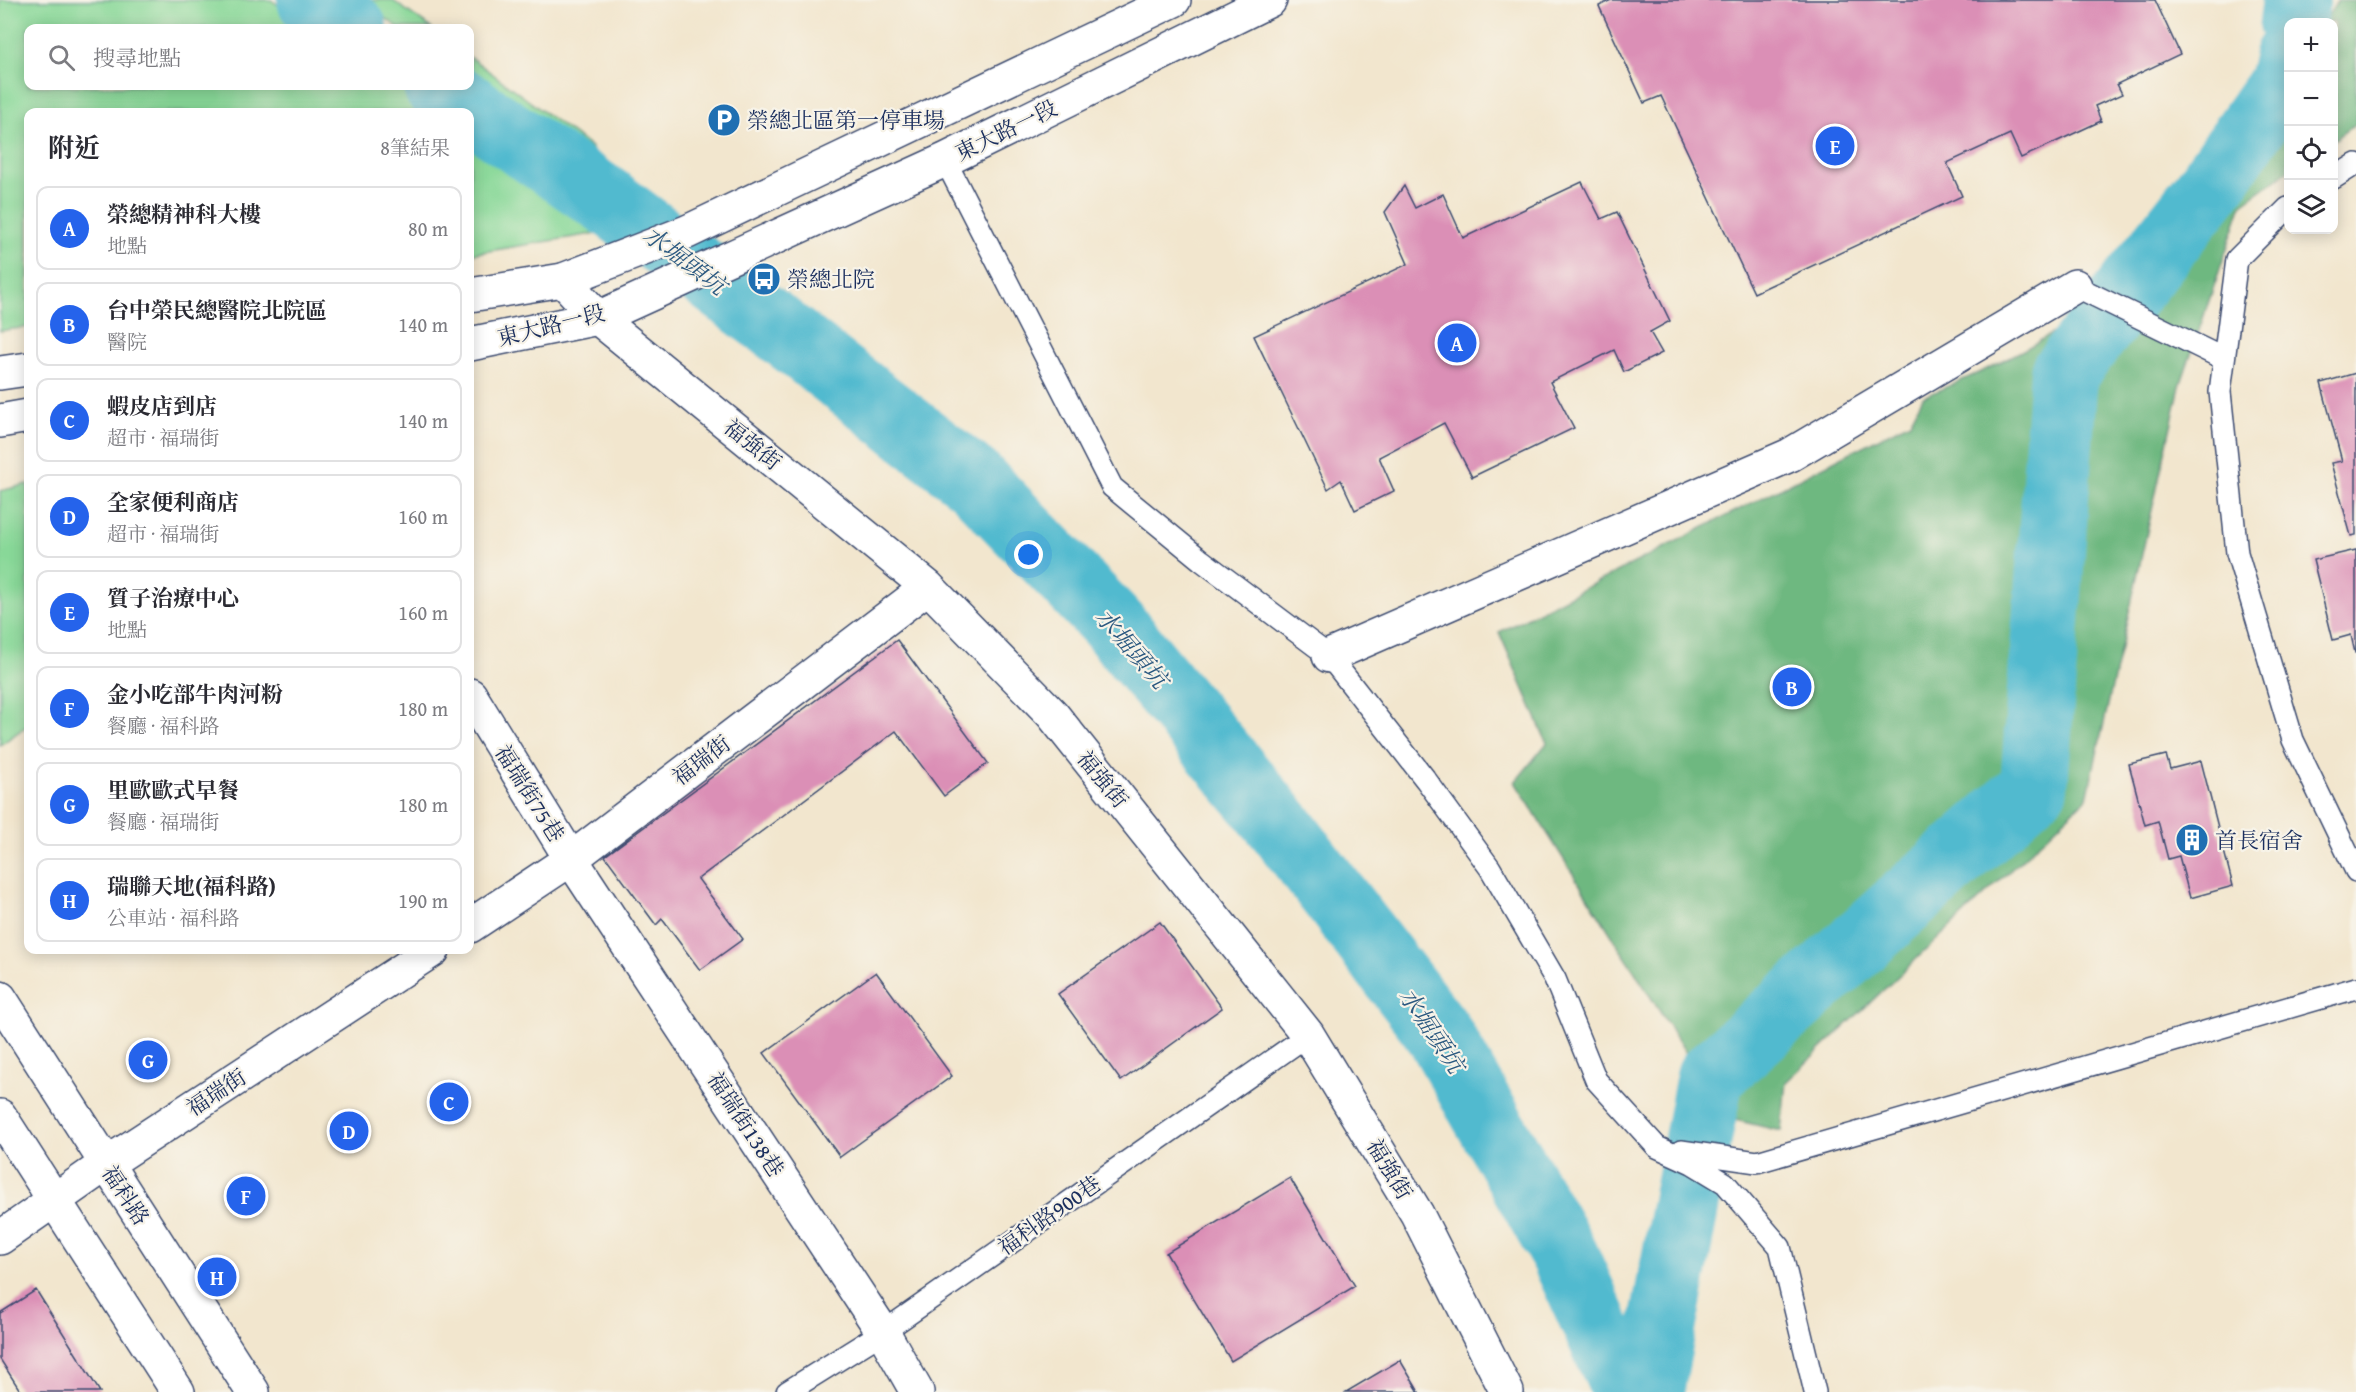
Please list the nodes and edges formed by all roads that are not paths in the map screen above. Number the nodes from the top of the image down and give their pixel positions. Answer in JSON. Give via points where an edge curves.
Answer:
{"nodes":[{"id":1,"x":1174,"y":0,"type":"edge"},
{"id":2,"x":1270,"y":0,"type":"edge"},
{"id":3,"x":945,"y":160,"type":"junction"},
{"id":4,"x":2356,"y":164,"type":"edge"},
{"id":5,"x":2338,"y":175,"type":"edge"},
{"id":6,"x":2284,"y":213,"type":"edge"},
{"id":7,"x":563,"y":280,"type":"junction"},
{"id":8,"x":2075,"y":286,"type":"joint"},
{"id":9,"x":474,"y":295,"type":"edge"},
{"id":10,"x":598,"y":318,"type":"junction"},
{"id":11,"x":474,"y":343,"type":"edge"},
{"id":12,"x":2224,"y":359,"type":"junction"},
{"id":13,"x":24,"y":370,"type":"edge"},
{"id":14,"x":0,"y":374,"type":"edge"},
{"id":15,"x":24,"y":417,"type":"edge"},
{"id":16,"x":0,"y":421,"type":"edge"},
{"id":17,"x":928,"y":587,"type":"junction"},
{"id":18,"x":1329,"y":656,"type":"junction"},
{"id":19,"x":474,"y":701,"type":"edge"},
{"id":20,"x":571,"y":859,"type":"junction"},
{"id":21,"x":2356,"y":871,"type":"edge"},
{"id":22,"x":474,"y":923,"type":"edge"},
{"id":23,"x":427,"y":954,"type":"edge"},
{"id":24,"x":2356,"y":988,"type":"edge"},
{"id":25,"x":0,"y":998,"type":"edge"},
{"id":26,"x":1308,"y":1035,"type":"junction"},
{"id":27,"x":0,"y":1116,"type":"edge"},
{"id":28,"x":1656,"y":1147,"type":"junction"},
{"id":29,"x":106,"y":1164,"type":"junction"},
{"id":30,"x":54,"y":1200,"type":"junction"},
{"id":31,"x":0,"y":1238,"type":"edge"},
{"id":32,"x":883,"y":1332,"type":"junction"},
{"id":33,"x":178,"y":1392,"type":"edge"},
{"id":34,"x":253,"y":1392,"type":"edge"},
{"id":35,"x":787,"y":1392,"type":"edge"},
{"id":36,"x":917,"y":1392,"type":"edge"},
{"id":37,"x":1507,"y":1392,"type":"edge"},
{"id":38,"x":1815,"y":1392,"type":"edge"}],
"edges":[{"from":1,"to":7,"type":"street","name":"東大路一段","via":[[687,232]]},
{"from":2,"to":3,"type":"street","name":"東大路一段"},
{"from":3,"to":10,"type":"street","name":"東大路一段"},
{"from":3,"to":18,"type":"lane","via":[[1112,487]]},
{"from":4,"to":5,"type":"lane"},
{"from":6,"to":12,"type":"lane","via":[[2237,260]]},
{"from":7,"to":9,"type":"street","name":"東大路一段"},
{"from":7,"to":10,"type":"street","name":"福強街"},
{"from":8,"to":12,"type":"lane"},
{"from":8,"to":18,"type":"street","via":[[1790,455]]},
{"from":10,"to":11,"type":"street","name":"東大路一段"},
{"from":10,"to":17,"type":"street","name":"福強街"},
{"from":12,"to":21,"type":"lane","via":[[2220,392],[2237,553],[2293,740]]},
{"from":13,"to":14,"type":"street"},
{"from":15,"to":16,"type":"street"},
{"from":17,"to":20,"type":"street","name":"福瑞街"},
{"from":17,"to":26,"type":"street","name":"福強街","via":[[1052,714]]},
{"from":18,"to":28,"type":"lane","via":[[1490,868],[1555,978],[1596,1080]]},
{"from":19,"to":20,"type":"street","name":"福瑞街75巷"},
{"from":20,"to":22,"type":"street","name":"福瑞街"},
{"from":20,"to":32,"type":"street","name":"福瑞街138巷"},
{"from":23,"to":29,"type":"street","name":"福瑞街"},
{"from":24,"to":28,"type":"lane","via":[[1757,1162]]},
{"from":25,"to":29,"type":"street","name":"福科路"},
{"from":26,"to":32,"type":"lane","name":"福科路900巷"},
{"from":26,"to":37,"type":"street","name":"福強街","via":[[1417,1214]]},
{"from":27,"to":30,"type":"street"},
{"from":28,"to":38,"type":"lane","via":[[1692,1162],[1725,1183],[1780,1247]]},
{"from":29,"to":30,"type":"street","name":"福瑞街"},
{"from":29,"to":34,"type":"street","name":"福科路"},
{"from":30,"to":31,"type":"street","name":"福瑞街"},
{"from":30,"to":33,"type":"street"},
{"from":32,"to":35,"type":"lane","name":"福科路900巷"},
{"from":32,"to":36,"type":"street","name":"福瑞街138巷"}]}
